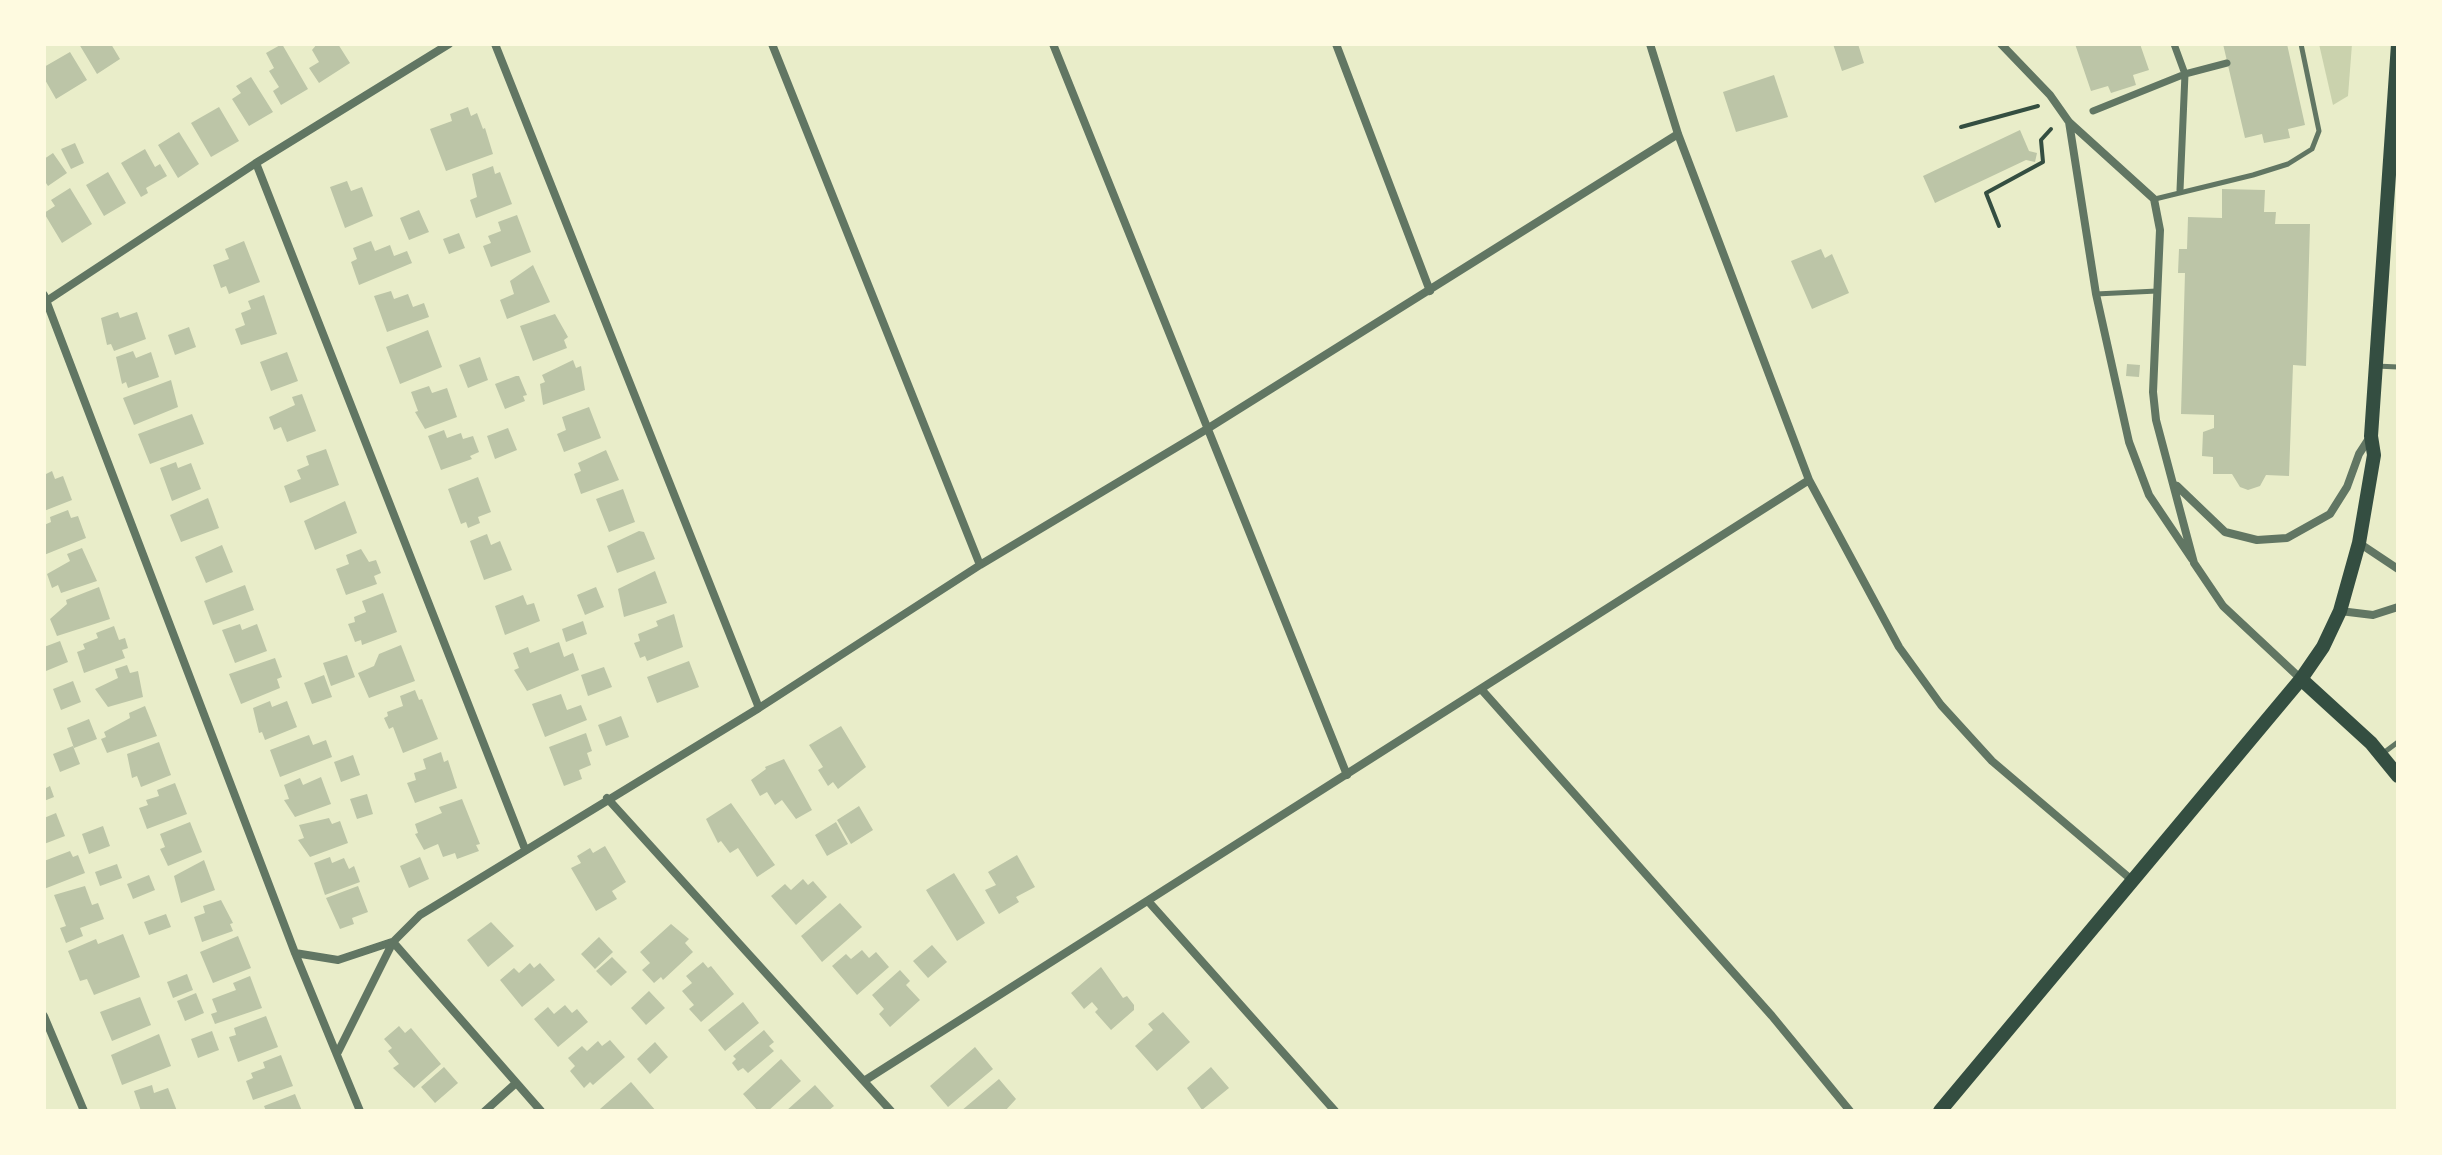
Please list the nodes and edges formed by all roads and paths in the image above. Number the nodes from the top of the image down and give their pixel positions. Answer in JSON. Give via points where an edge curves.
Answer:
{"nodes":[{"id":1,"x":449,"y":44,"type":"edge"},
{"id":2,"x":495,"y":44,"type":"edge"},
{"id":3,"x":772,"y":44,"type":"edge"},
{"id":4,"x":1053,"y":44,"type":"edge"},
{"id":5,"x":1336,"y":44,"type":"edge"},
{"id":6,"x":1650,"y":44,"type":"edge"},
{"id":7,"x":2001,"y":44,"type":"edge"},
{"id":8,"x":2174,"y":44,"type":"edge"},
{"id":9,"x":2301,"y":44,"type":"edge"},
{"id":10,"x":2398,"y":44,"type":"edge"},
{"id":11,"x":2227,"y":63,"type":"dead end"},
{"id":12,"x":2185,"y":74,"type":"junction"},
{"id":13,"x":2038,"y":106,"type":"dead end"},
{"id":14,"x":2093,"y":111,"type":"dead end"},
{"id":15,"x":2069,"y":122,"type":"junction"},
{"id":16,"x":1961,"y":127,"type":"dead end"},
{"id":17,"x":2051,"y":129,"type":"dead end"},
{"id":18,"x":1678,"y":134,"type":"junction"},
{"id":19,"x":256,"y":163,"type":"junction"},
{"id":20,"x":2180,"y":190,"type":"junction"},
{"id":21,"x":2154,"y":199,"type":"junction"},
{"id":22,"x":2391,"y":214,"type":"edge"},
{"id":23,"x":1999,"y":226,"type":"dead end"},
{"id":24,"x":1430,"y":291,"type":"junction"},
{"id":25,"x":2157,"y":291,"type":"junction"},
{"id":26,"x":2096,"y":294,"type":"junction"},
{"id":27,"x":45,"y":299,"type":"edge"},
{"id":28,"x":2375,"y":366,"type":"junction"},
{"id":29,"x":2398,"y":367,"type":"edge"},
{"id":30,"x":1207,"y":429,"type":"junction"},
{"id":31,"x":2371,"y":436,"type":"junction"},
{"id":32,"x":1809,"y":480,"type":"junction"},
{"id":33,"x":2174,"y":482,"type":"junction"},
{"id":34,"x":2359,"y":543,"type":"junction"},
{"id":35,"x":2194,"y":563,"type":"junction"},
{"id":36,"x":980,"y":565,"type":"junction"},
{"id":37,"x":2398,"y":569,"type":"edge"},
{"id":38,"x":2398,"y":607,"type":"edge"},
{"id":39,"x":2340,"y":611,"type":"junction"},
{"id":40,"x":2301,"y":679,"type":"junction"},
{"id":41,"x":1481,"y":689,"type":"junction"},
{"id":42,"x":759,"y":708,"type":"junction"},
{"id":43,"x":2398,"y":742,"type":"edge"},
{"id":44,"x":2382,"y":754,"type":"junction"},
{"id":45,"x":1347,"y":775,"type":"junction"},
{"id":46,"x":2398,"y":776,"type":"edge"},
{"id":47,"x":607,"y":798,"type":"junction"},
{"id":48,"x":525,"y":849,"type":"junction"},
{"id":49,"x":2133,"y":881,"type":"junction"},
{"id":50,"x":1148,"y":901,"type":"junction"},
{"id":51,"x":393,"y":942,"type":"junction"},
{"id":52,"x":295,"y":953,"type":"junction"},
{"id":53,"x":44,"y":1016,"type":"edge"},
{"id":54,"x":338,"y":1052,"type":"junction"},
{"id":55,"x":864,"y":1081,"type":"junction"},
{"id":56,"x":516,"y":1083,"type":"junction"},
{"id":57,"x":84,"y":1111,"type":"edge"},
{"id":58,"x":360,"y":1111,"type":"edge"},
{"id":59,"x":485,"y":1111,"type":"edge"},
{"id":60,"x":541,"y":1111,"type":"edge"},
{"id":61,"x":891,"y":1111,"type":"edge"},
{"id":62,"x":1335,"y":1111,"type":"edge"},
{"id":63,"x":1850,"y":1111,"type":"edge"},
{"id":64,"x":1940,"y":1111,"type":"edge"}],
"edges":[{"from":1,"to":19,"type":"street"},
{"from":2,"to":42,"type":"street"},
{"from":3,"to":36,"type":"street"},
{"from":4,"to":30,"type":"street"},
{"from":5,"to":24,"type":"street"},
{"from":6,"to":18,"type":"street"},
{"from":7,"to":15,"type":"street"},
{"from":8,"to":12,"type":"street"},
{"from":9,"to":20,"type":"lane","via":[[2319,131],[2312,149],[2265,171]]},
{"from":10,"to":22,"type":"main road"},
{"from":11,"to":12,"type":"street"},
{"from":12,"to":14,"type":"street"},
{"from":12,"to":20,"type":"street"},
{"from":13,"to":16,"type":"path"},
{"from":15,"to":21,"type":"street"},
{"from":15,"to":26,"type":"street"},
{"from":17,"to":23,"type":"path","via":[[2041,140],[2043,162],[1986,193]]},
{"from":18,"to":24,"type":"street"},
{"from":18,"to":32,"type":"street"},
{"from":19,"to":27,"type":"street"},
{"from":19,"to":48,"type":"street"},
{"from":20,"to":21,"type":"lane"},
{"from":21,"to":25,"type":"street","via":[[2160,230]]},
{"from":22,"to":28,"type":"main road"},
{"from":24,"to":30,"type":"street"},
{"from":25,"to":26,"type":"lane"},
{"from":25,"to":33,"type":"street","via":[[2153,392]]},
{"from":26,"to":35,"type":"street","via":[[2129,442],[2149,495]]},
{"from":27,"to":52,"type":"street"},
{"from":28,"to":29,"type":"lane"},
{"from":28,"to":31,"type":"main road"},
{"from":30,"to":36,"type":"street"},
{"from":30,"to":45,"type":"street"},
{"from":31,"to":33,"type":"street","via":[[2330,514],[2287,538],[2257,540],[2225,532]]},
{"from":31,"to":34,"type":"main road","via":[[2374,455]]},
{"from":32,"to":41,"type":"street"},
{"from":32,"to":49,"type":"street","via":[[1899,647],[1941,705],[1992,761]]},
{"from":33,"to":35,"type":"street"},
{"from":34,"to":37,"type":"street"},
{"from":34,"to":39,"type":"main road"},
{"from":35,"to":40,"type":"street","via":[[2223,606]]},
{"from":36,"to":42,"type":"street"},
{"from":38,"to":39,"type":"street","via":[[2373,615]]},
{"from":39,"to":40,"type":"main road"},
{"from":40,"to":44,"type":"main road"},
{"from":40,"to":49,"type":"main road"},
{"from":41,"to":45,"type":"street"},
{"from":41,"to":63,"type":"street"},
{"from":42,"to":47,"type":"street"},
{"from":43,"to":44,"type":"lane"},
{"from":44,"to":46,"type":"main road"},
{"from":45,"to":50,"type":"street"},
{"from":47,"to":48,"type":"street"},
{"from":47,"to":55,"type":"street"},
{"from":48,"to":51,"type":"street","via":[[420,915]]},
{"from":49,"to":64,"type":"main road"},
{"from":50,"to":55,"type":"street"},
{"from":50,"to":62,"type":"street"},
{"from":51,"to":52,"type":"street","via":[[338,960]]},
{"from":51,"to":54,"type":"street"},
{"from":51,"to":56,"type":"street"},
{"from":52,"to":54,"type":"street"},
{"from":53,"to":57,"type":"street"},
{"from":54,"to":58,"type":"street"},
{"from":55,"to":61,"type":"street"},
{"from":56,"to":59,"type":"street"},
{"from":56,"to":60,"type":"street"}]}
